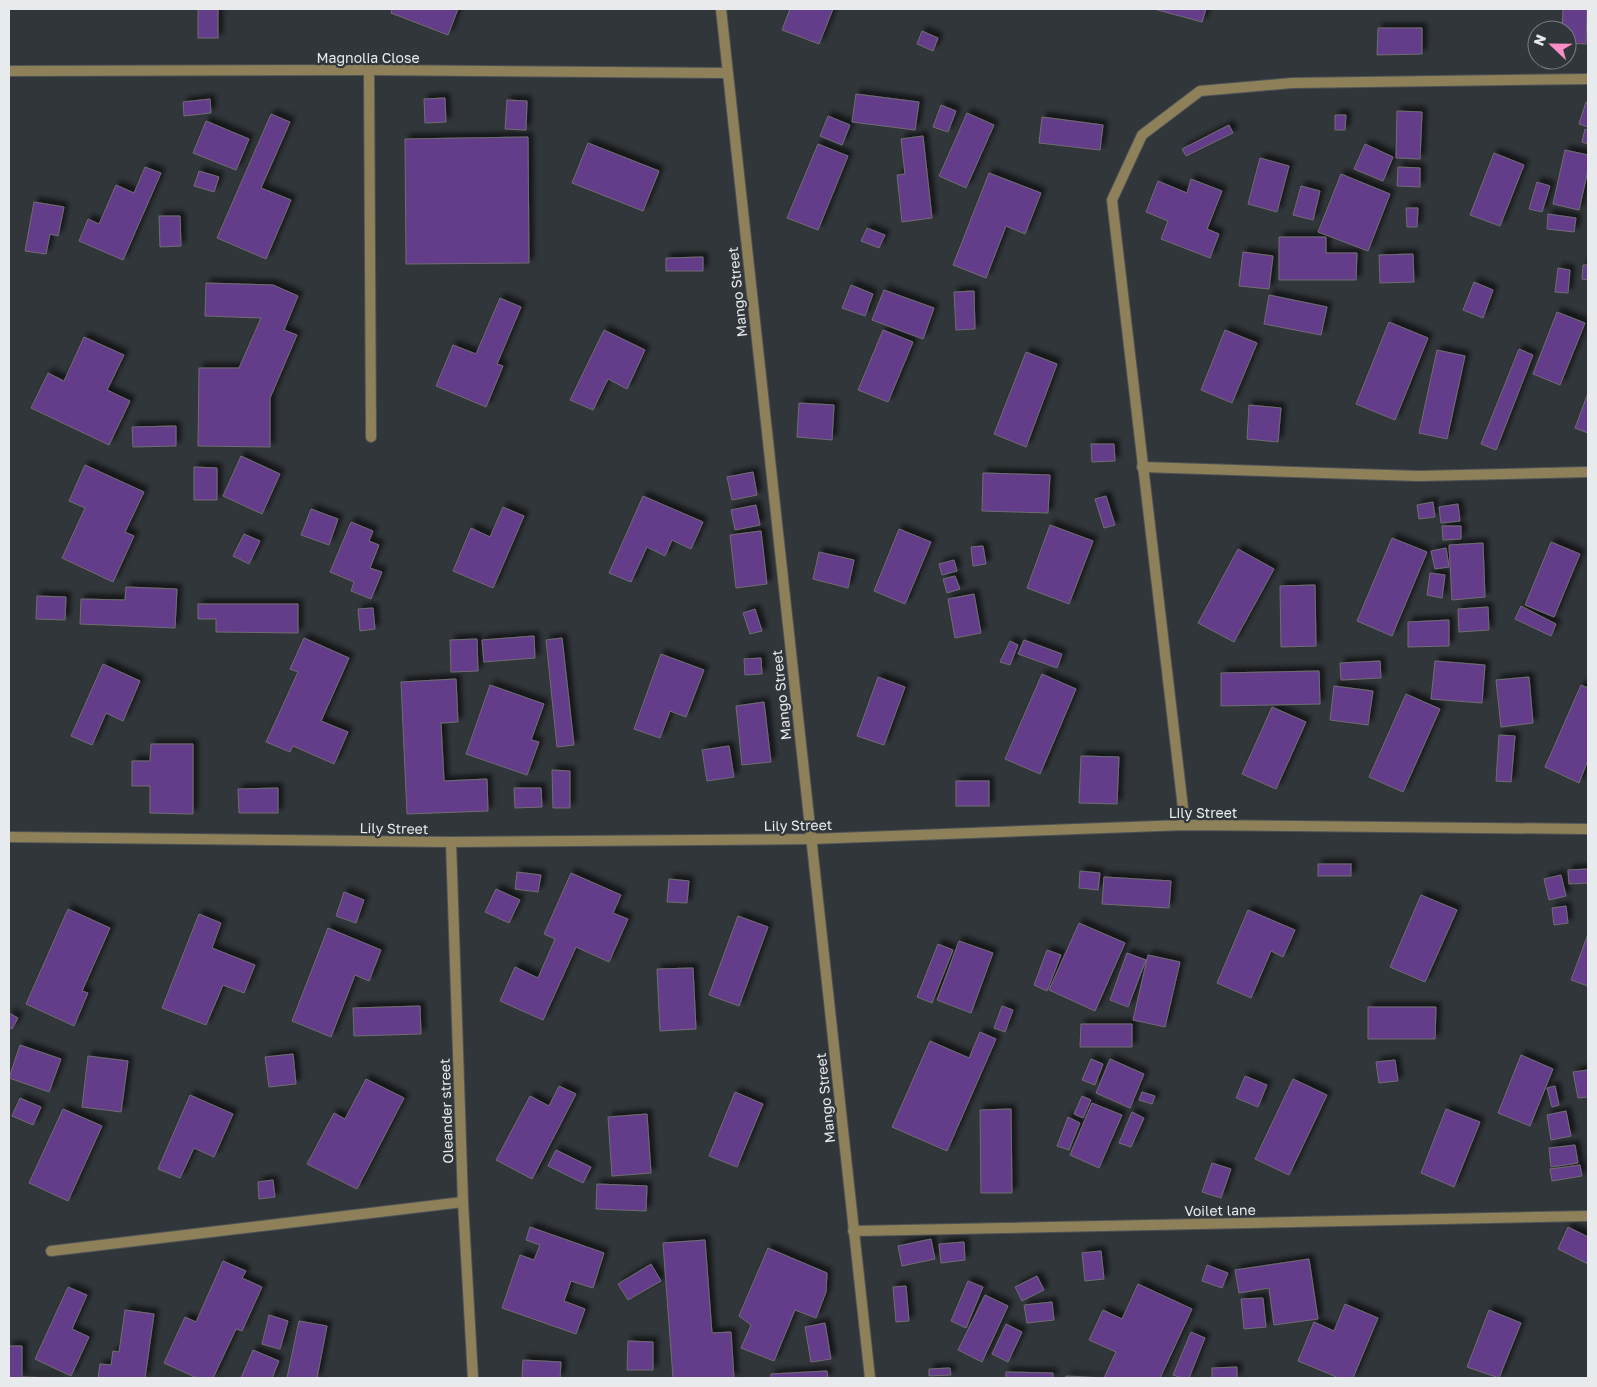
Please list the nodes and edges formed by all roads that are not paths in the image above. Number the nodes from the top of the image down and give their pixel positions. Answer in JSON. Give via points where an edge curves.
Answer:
{"nodes":[{"id":1,"x":721,"y":9,"type":"edge"},
{"id":2,"x":369,"y":70,"type":"junction"},
{"id":3,"x":9,"y":71,"type":"edge"},
{"id":4,"x":727,"y":73,"type":"junction"},
{"id":5,"x":1588,"y":79,"type":"edge"},
{"id":6,"x":371,"y":437,"type":"dead end"},
{"id":7,"x":1142,"y":467,"type":"junction"},
{"id":8,"x":1588,"y":472,"type":"edge"},
{"id":9,"x":1185,"y":825,"type":"junction"},
{"id":10,"x":1588,"y":829,"type":"edge"},
{"id":11,"x":9,"y":837,"type":"edge"},
{"id":12,"x":810,"y":839,"type":"junction"},
{"id":13,"x":450,"y":842,"type":"junction"},
{"id":14,"x":463,"y":1202,"type":"junction"},
{"id":15,"x":1588,"y":1216,"type":"edge"},
{"id":16,"x":853,"y":1231,"type":"junction"},
{"id":17,"x":51,"y":1251,"type":"dead end"},
{"id":18,"x":473,"y":1378,"type":"edge"},
{"id":19,"x":870,"y":1378,"type":"edge"}],
"edges":[{"from":1,"to":4,"type":"street","name":"Mango Street"},
{"from":2,"to":3,"type":"street","name":"Magnolia Close"},
{"from":2,"to":4,"type":"street","name":"Magnolia Close"},
{"from":2,"to":6,"type":"street"},
{"from":4,"to":12,"type":"street","name":"Mango Street"},
{"from":5,"to":7,"type":"street","via":[[1292,83],[1200,91],[1142,135],[1112,200]]},
{"from":7,"to":8,"type":"street","via":[[1428,476]]},
{"from":7,"to":9,"type":"street"},
{"from":9,"to":10,"type":"street","name":"Lily Street"},
{"from":9,"to":12,"type":"street","name":"Lily Street"},
{"from":11,"to":13,"type":"street","name":"Lily Street"},
{"from":12,"to":13,"type":"street","name":"Lily Street"},
{"from":12,"to":16,"type":"street","name":"Mango Street"},
{"from":13,"to":14,"type":"street","name":"Oleander street"},
{"from":14,"to":17,"type":"street"},
{"from":14,"to":18,"type":"street","name":"Oleander street"},
{"from":15,"to":16,"type":"street","name":"Voilet lane"},
{"from":16,"to":19,"type":"street","name":"Mango Street"}]}
